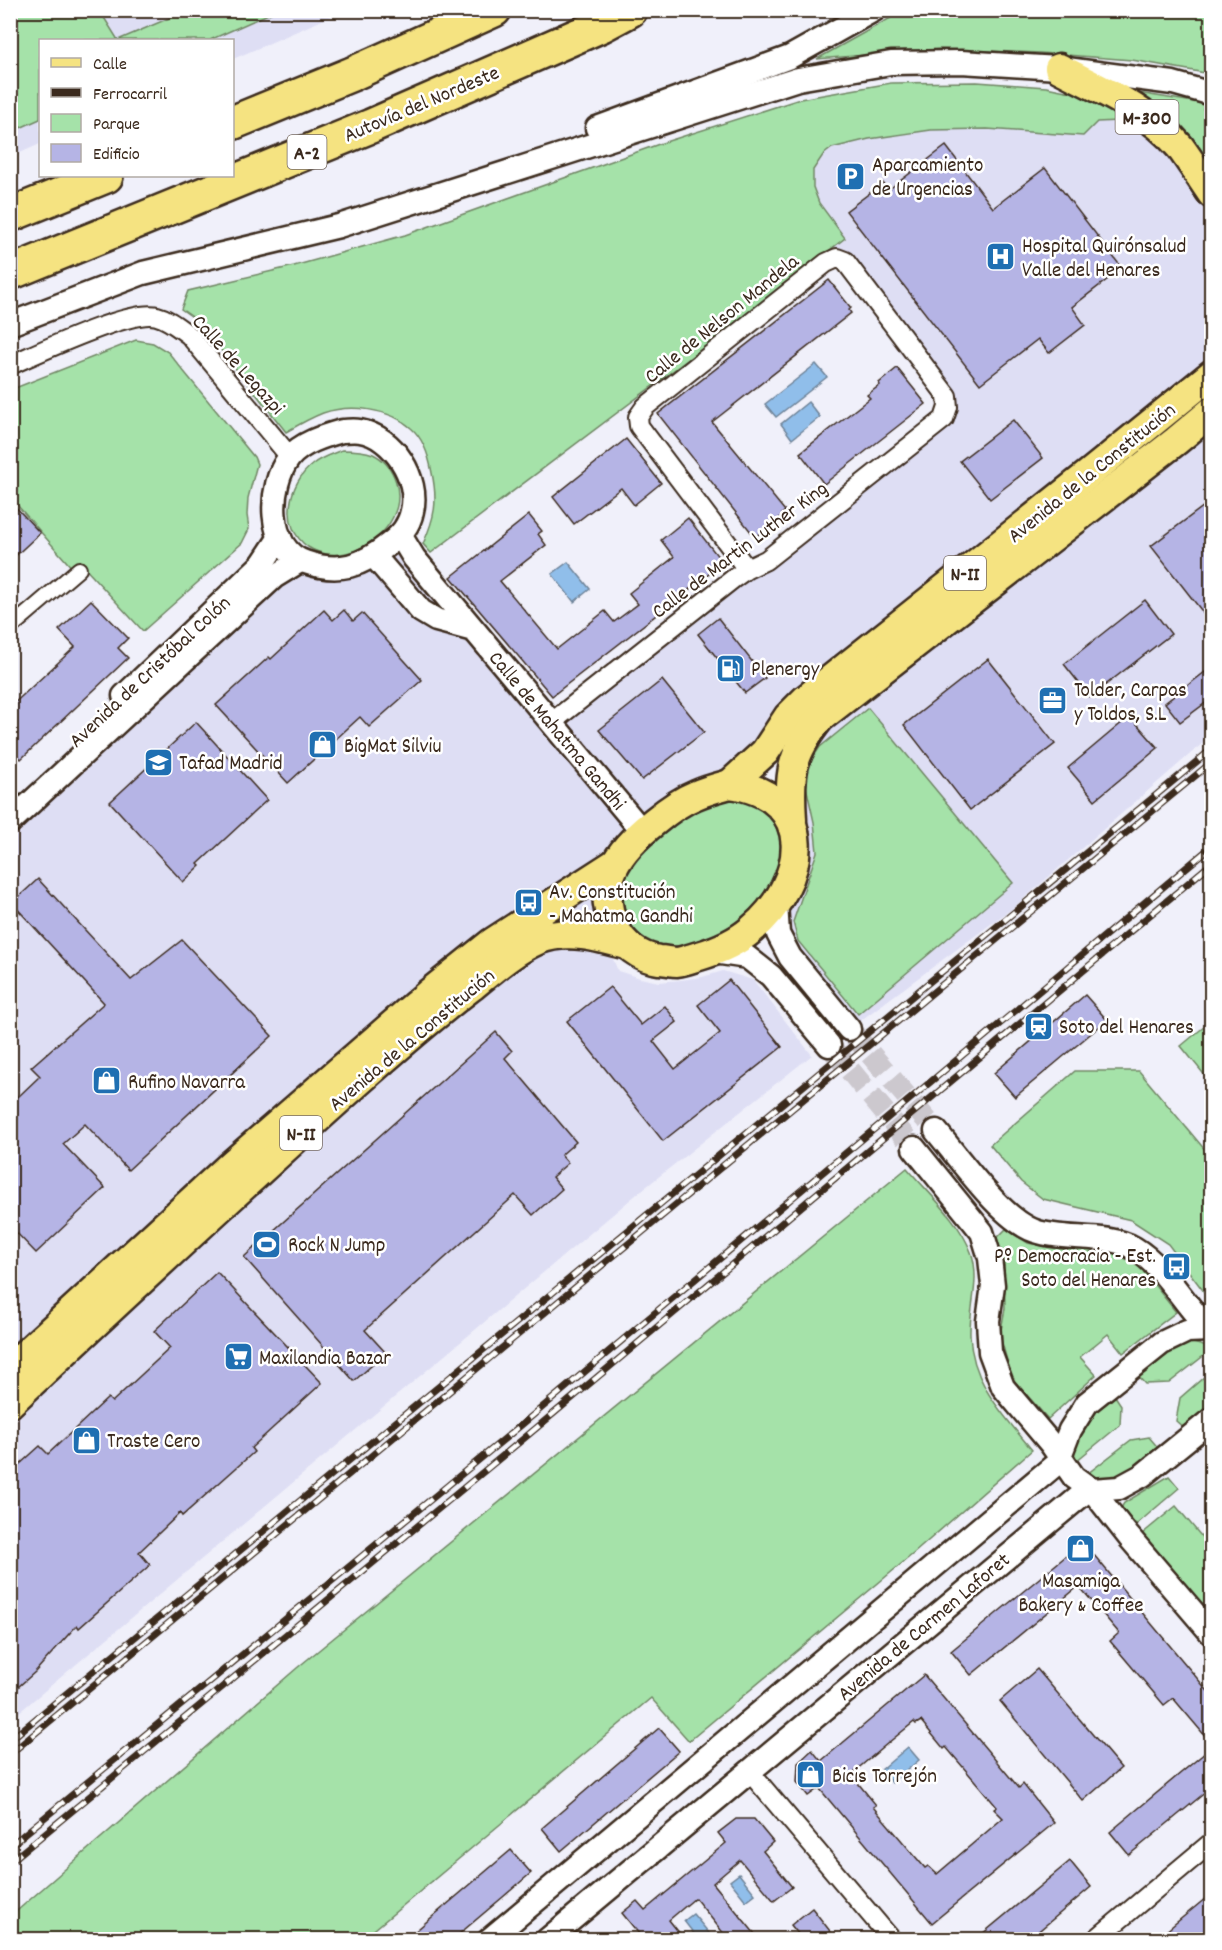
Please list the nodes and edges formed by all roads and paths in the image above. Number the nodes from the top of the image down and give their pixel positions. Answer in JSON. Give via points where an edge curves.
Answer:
{"nodes":[{"id":1,"x":494,"y":10,"type":"edge"},
{"id":2,"x":640,"y":10,"type":"edge"},
{"id":3,"x":874,"y":10,"type":"edge"},
{"id":4,"x":616,"y":18,"type":"edge"},
{"id":5,"x":1059,"y":68,"type":"junction"},
{"id":6,"x":1212,"y":94,"type":"edge"},
{"id":7,"x":234,"y":122,"type":"edge"},
{"id":8,"x":104,"y":177,"type":"edge"},
{"id":9,"x":1212,"y":194,"type":"edge"},
{"id":10,"x":394,"y":208,"type":"junction"},
{"id":11,"x":10,"y":215,"type":"edge"},
{"id":12,"x":837,"y":258,"type":"joint"},
{"id":13,"x":10,"y":273,"type":"edge"},
{"id":14,"x":10,"y":324,"type":"edge"},
{"id":15,"x":1212,"y":364,"type":"edge"},
{"id":16,"x":10,"y":365,"type":"edge"},
{"id":17,"x":1203,"y":381,"type":"edge"},
{"id":18,"x":1212,"y":411,"type":"edge"},
{"id":19,"x":290,"y":457,"type":"junction"},
{"id":20,"x":400,"y":535,"type":"junction"},
{"id":21,"x":280,"y":537,"type":"junction"},
{"id":22,"x":374,"y":556,"type":"junction"},
{"id":23,"x":300,"y":561,"type":"junction"},
{"id":24,"x":79,"y":569,"type":"dead end"},
{"id":25,"x":747,"y":569,"type":"junction"},
{"id":26,"x":10,"y":628,"type":"edge"},
{"id":27,"x":473,"y":630,"type":"junction"},
{"id":28,"x":552,"y":722,"type":"junction"},
{"id":29,"x":730,"y":784,"type":"junction"},
{"id":30,"x":13,"y":807,"type":"edge"},
{"id":31,"x":792,"y":820,"type":"junction"},
{"id":32,"x":642,"y":831,"type":"junction"},
{"id":33,"x":614,"y":864,"type":"junction"},
{"id":34,"x":776,"y":903,"type":"junction"},
{"id":35,"x":627,"y":945,"type":"junction"},
{"id":36,"x":714,"y":952,"type":"junction"},
{"id":37,"x":849,"y":1029,"type":"tunnel mouth"},
{"id":38,"x":829,"y":1045,"type":"tunnel mouth"},
{"id":39,"x":936,"y":1131,"type":"tunnel mouth"},
{"id":40,"x":914,"y":1148,"type":"tunnel mouth"},
{"id":41,"x":1211,"y":1331,"type":"edge"},
{"id":42,"x":10,"y":1368,"type":"edge"},
{"id":43,"x":10,"y":1403,"type":"edge"},
{"id":44,"x":1212,"y":1419,"type":"edge"},
{"id":45,"x":1061,"y":1458,"type":"junction"},
{"id":46,"x":1091,"y":1490,"type":"junction"},
{"id":47,"x":1212,"y":1634,"type":"edge"},
{"id":48,"x":726,"y":1742,"type":"junction"},
{"id":49,"x":749,"y":1771,"type":"junction"},
{"id":50,"x":1212,"y":1842,"type":"edge"},
{"id":51,"x":489,"y":1940,"type":"edge"},
{"id":52,"x":547,"y":1940,"type":"edge"},
{"id":53,"x":892,"y":1940,"type":"edge"},
{"id":54,"x":1095,"y":1940,"type":"edge"}],
"edges":[{"from":1,"to":7,"type":"highway"},
{"from":2,"to":4,"type":"highway","name":"Autovía del Nordeste"},
{"from":3,"to":10,"type":"street","via":[[790,57]]},
{"from":4,"to":13,"type":"highway","name":"Autovía del Nordeste","number":"A-2","via":[[371,126]]},
{"from":5,"to":6,"type":"street","number":"M-300","via":[[1173,83]]},
{"from":5,"to":9,"type":"main road","number":"M-300","via":[[1112,93],[1151,120],[1179,146]]},
{"from":5,"to":10,"type":"street","number":"M-300","via":[[962,62],[891,63],[798,78]]},
{"from":8,"to":11,"type":"highway"},
{"from":10,"to":14,"type":"street","via":[[339,226],[143,273]]},
{"from":12,"to":25,"type":"street","name":"Calle de Nelson Mandela","via":[[826,262],[645,407],[638,417],[639,426]]},
{"from":12,"to":25,"type":"street","name":"Calle de Martin Luther King","via":[[845,261],[947,396],[948,407],[944,419],[766,560]]},
{"from":15,"to":17,"type":"main road","name":"Avenida de la Constitución"},
{"from":16,"to":19,"type":"street","name":"Calle de Legazpi","via":[[128,318],[155,315],[189,335]]},
{"from":17,"to":29,"type":"main road","name":"Avenida de la Constitución","number":"N-II","via":[[806,699],[788,717],[765,752]]},
{"from":18,"to":31,"type":"main road","name":"Avenida de la Constitución","number":"N-II","via":[[820,718],[803,738],[794,762],[790,784]]},
{"from":19,"to":20,"type":"street","via":[[317,438],[342,431],[361,431],[385,442],[410,475],[413,510]]},
{"from":19,"to":21,"type":"street","via":[[278,478],[273,500]]},
{"from":20,"to":22,"type":"street"},
{"from":20,"to":27,"type":"street","name":"Calle de Mahatma Gandhi"},
{"from":21,"to":23,"type":"street"},
{"from":21,"to":30,"type":"street","name":"Avenida de Cristóbal Colón","via":[[262,564]]},
{"from":22,"to":23,"type":"street","via":[[355,565],[335,568]]},
{"from":22,"to":27,"type":"street","name":"Calle de Mahatma Gandhi","via":[[422,611],[436,620]]},
{"from":23,"to":30,"type":"street","name":"Avenida de Cristóbal Colón","via":[[274,578]]},
{"from":24,"to":26,"type":"street"},
{"from":25,"to":28,"type":"street","name":"Calle de Martin Luther King"},
{"from":27,"to":28,"type":"street","name":"Calle de Mahatma Gandhi"},
{"from":28,"to":32,"type":"street","name":"Calle de Mahatma Gandhi"},
{"from":29,"to":31,"type":"main road","via":[[750,786],[775,799]]},
{"from":29,"to":32,"type":"main road","number":"N-II","via":[[694,796]]},
{"from":31,"to":34,"type":"main road","number":"N-II","via":[[797,848],[793,872]]},
{"from":32,"to":33,"type":"main road","number":"N-II"},
{"from":33,"to":35,"type":"main road","number":"N-II","via":[[608,885],[608,909],[615,929]]},
{"from":33,"to":42,"type":"main road","name":"Avenida de la Constitución","number":"N-II","via":[[492,942],[428,994],[232,1164]]},
{"from":34,"to":36,"type":"main road","number":"N-II","via":[[751,930]]},
{"from":34,"to":37,"type":"street","via":[[778,934],[790,957]]},
{"from":35,"to":36,"type":"main road","number":"N-II","via":[[646,958],[678,962]]},
{"from":35,"to":43,"type":"main road","name":"Avenida de la Constitución","number":"N-II","via":[[604,938],[561,935],[540,939],[516,952],[400,1045],[256,1173]]},
{"from":36,"to":38,"type":"street","via":[[747,957],[771,976]]},
{"from":39,"to":41,"type":"street","via":[[1004,1211],[1034,1230],[1131,1246],[1152,1260]]},
{"from":40,"to":45,"type":"street","via":[[982,1232],[993,1285],[988,1321],[990,1352],[1003,1387]]},
{"from":41,"to":45,"type":"street","via":[[1188,1331],[1162,1343],[1087,1403],[1070,1430]]},
{"from":44,"to":46,"type":"street","via":[[1143,1475],[1119,1488]]},
{"from":45,"to":46,"type":"street","via":[[1074,1477]]},
{"from":45,"to":48,"type":"street","name":"Avenida de Carmen Laforet"},
{"from":46,"to":47,"type":"street"},
{"from":46,"to":49,"type":"street","name":"Avenida de Carmen Laforet"},
{"from":48,"to":49,"type":"street","via":[[752,1745]]},
{"from":48,"to":49,"type":"street","via":[[719,1760],[723,1767],[731,1774]]},
{"from":48,"to":51,"type":"street","name":"Avenida de Carmen Laforet"},
{"from":49,"to":52,"type":"street","name":"Avenida de Carmen Laforet"},
{"from":49,"to":53,"type":"street"},
{"from":50,"to":54,"type":"street"}]}
